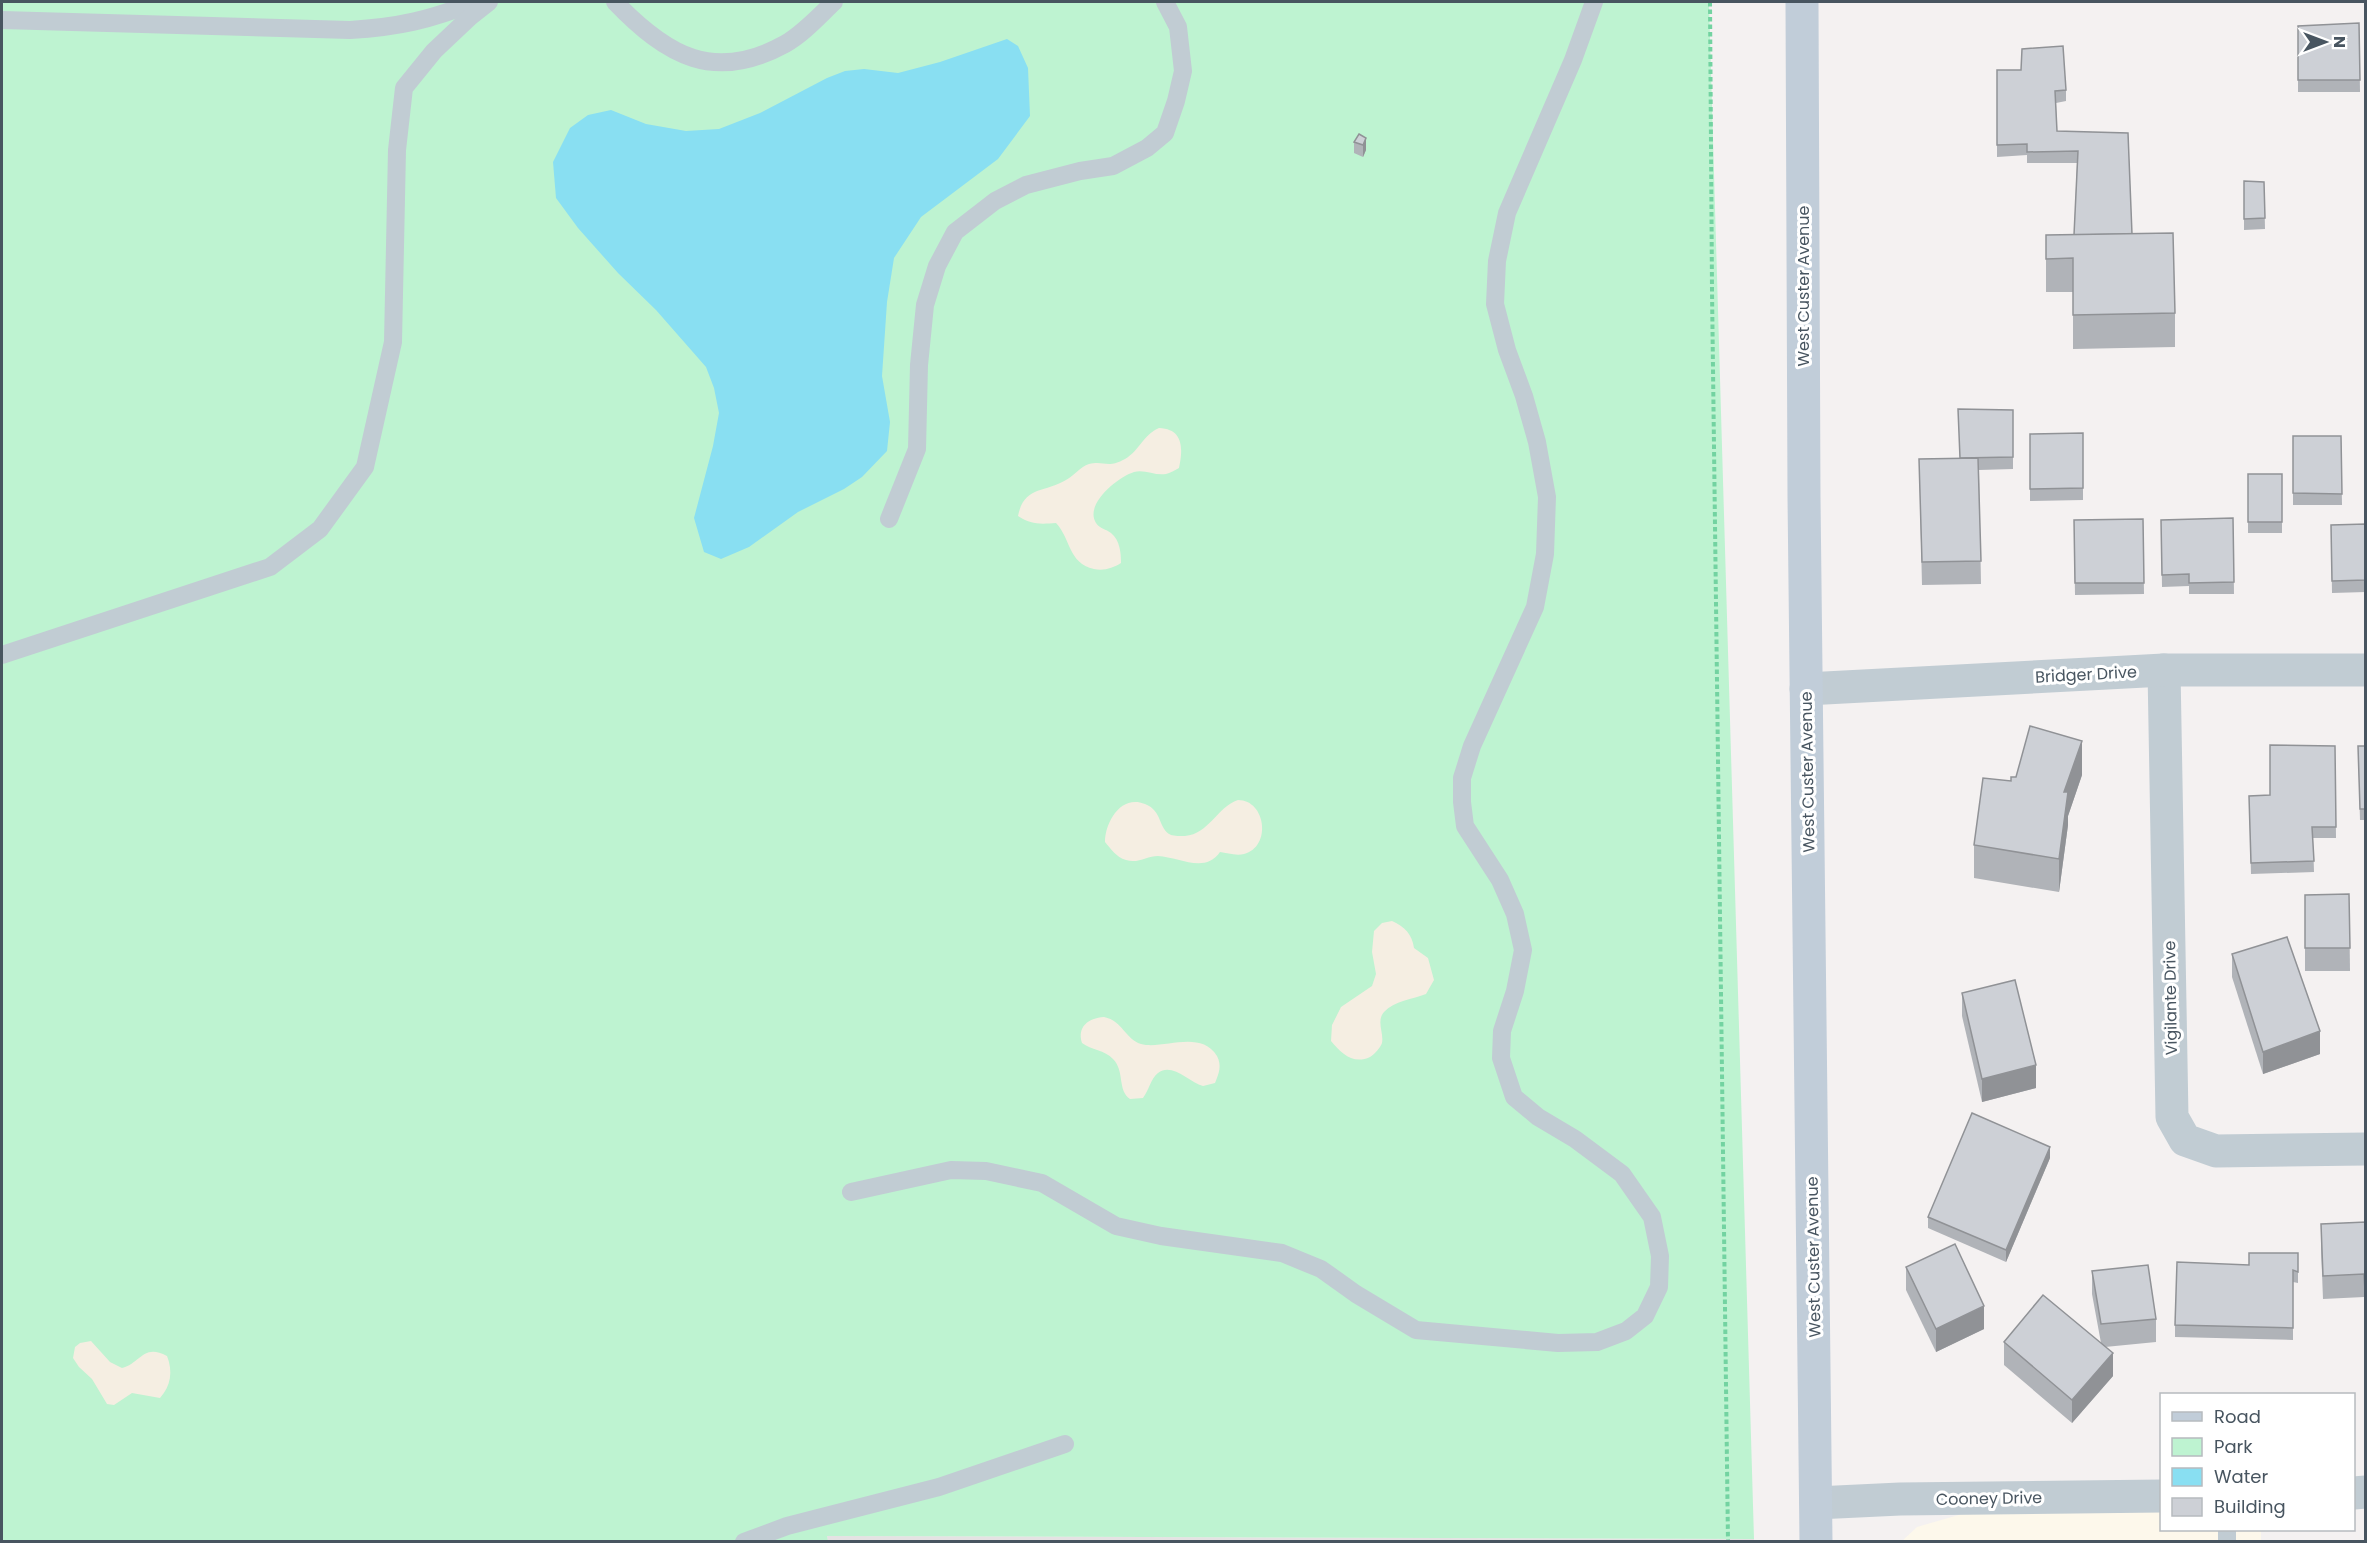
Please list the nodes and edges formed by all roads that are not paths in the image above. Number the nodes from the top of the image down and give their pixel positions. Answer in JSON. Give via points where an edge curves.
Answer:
{"nodes":[{"id":1,"x":475,"y":2,"type":"edge"},
{"id":2,"x":489,"y":2,"type":"edge"},
{"id":3,"x":615,"y":2,"type":"edge"},
{"id":4,"x":834,"y":2,"type":"edge"},
{"id":5,"x":1165,"y":2,"type":"edge"},
{"id":6,"x":1594,"y":2,"type":"edge"},
{"id":7,"x":1803,"y":2,"type":"edge"},
{"id":8,"x":2,"y":20,"type":"edge"},
{"id":9,"x":889,"y":519,"type":"dead end"},
{"id":10,"x":2,"y":656,"type":"edge"},
{"id":11,"x":2164,"y":670,"type":"junction"},
{"id":12,"x":2366,"y":670,"type":"edge"},
{"id":13,"x":1806,"y":689,"type":"junction"},
{"id":14,"x":2366,"y":1149,"type":"edge"},
{"id":15,"x":851,"y":1192,"type":"dead end"},
{"id":16,"x":1065,"y":1444,"type":"dead end"},
{"id":17,"x":2160,"y":1496,"type":"edge"},
{"id":18,"x":1816,"y":1503,"type":"junction"},
{"id":19,"x":744,"y":1542,"type":"edge"},
{"id":20,"x":1816,"y":1542,"type":"edge"}],
"edges":[{"from":1,"to":8,"type":"lane","via":[[434,18],[350,30]]},
{"from":2,"to":10,"type":"lane","via":[[434,51],[404,88],[397,150],[393,342],[365,467],[320,529],[270,567]]},
{"from":3,"to":4,"type":"lane","via":[[666,47],[690,57],[722,63],[744,61],[787,43]]},
{"from":5,"to":9,"type":"lane","via":[[1178,27],[1183,71],[1165,133],[1147,148],[1113,166],[1026,185],[996,201],[955,232],[950,241],[937,266],[925,305],[917,449]]},
{"from":6,"to":15,"type":"lane","via":[[1507,213],[1497,261],[1495,304],[1537,442],[1547,497],[1545,554],[1535,607],[1472,746],[1462,778],[1462,802],[1465,826],[1500,880],[1515,914],[1523,950],[1502,1031],[1501,1058],[1514,1097],[1622,1174],[1652,1217],[1660,1256],[1659,1287],[1645,1316],[1626,1331],[1597,1342],[1558,1343],[1416,1330],[1321,1269],[1282,1253],[1116,1226],[1042,1183],[986,1171],[951,1170]]},
{"from":7,"to":13,"type":"main road","name":"West Custer Avenue"},
{"from":11,"to":12,"type":"street","name":"Bridger Drive"},
{"from":11,"to":13,"type":"street","name":"Bridger Drive"},
{"from":11,"to":14,"type":"street","name":"Vigilante Drive","via":[[2172,1117],[2185,1140],[2216,1151]]},
{"from":13,"to":18,"type":"main road","name":"West Custer Avenue"},
{"from":16,"to":19,"type":"lane","via":[[939,1487],[788,1526]]},
{"from":17,"to":18,"type":"street","name":"Cooney Drive"},
{"from":18,"to":20,"type":"main road","name":"West Custer Avenue"}]}
